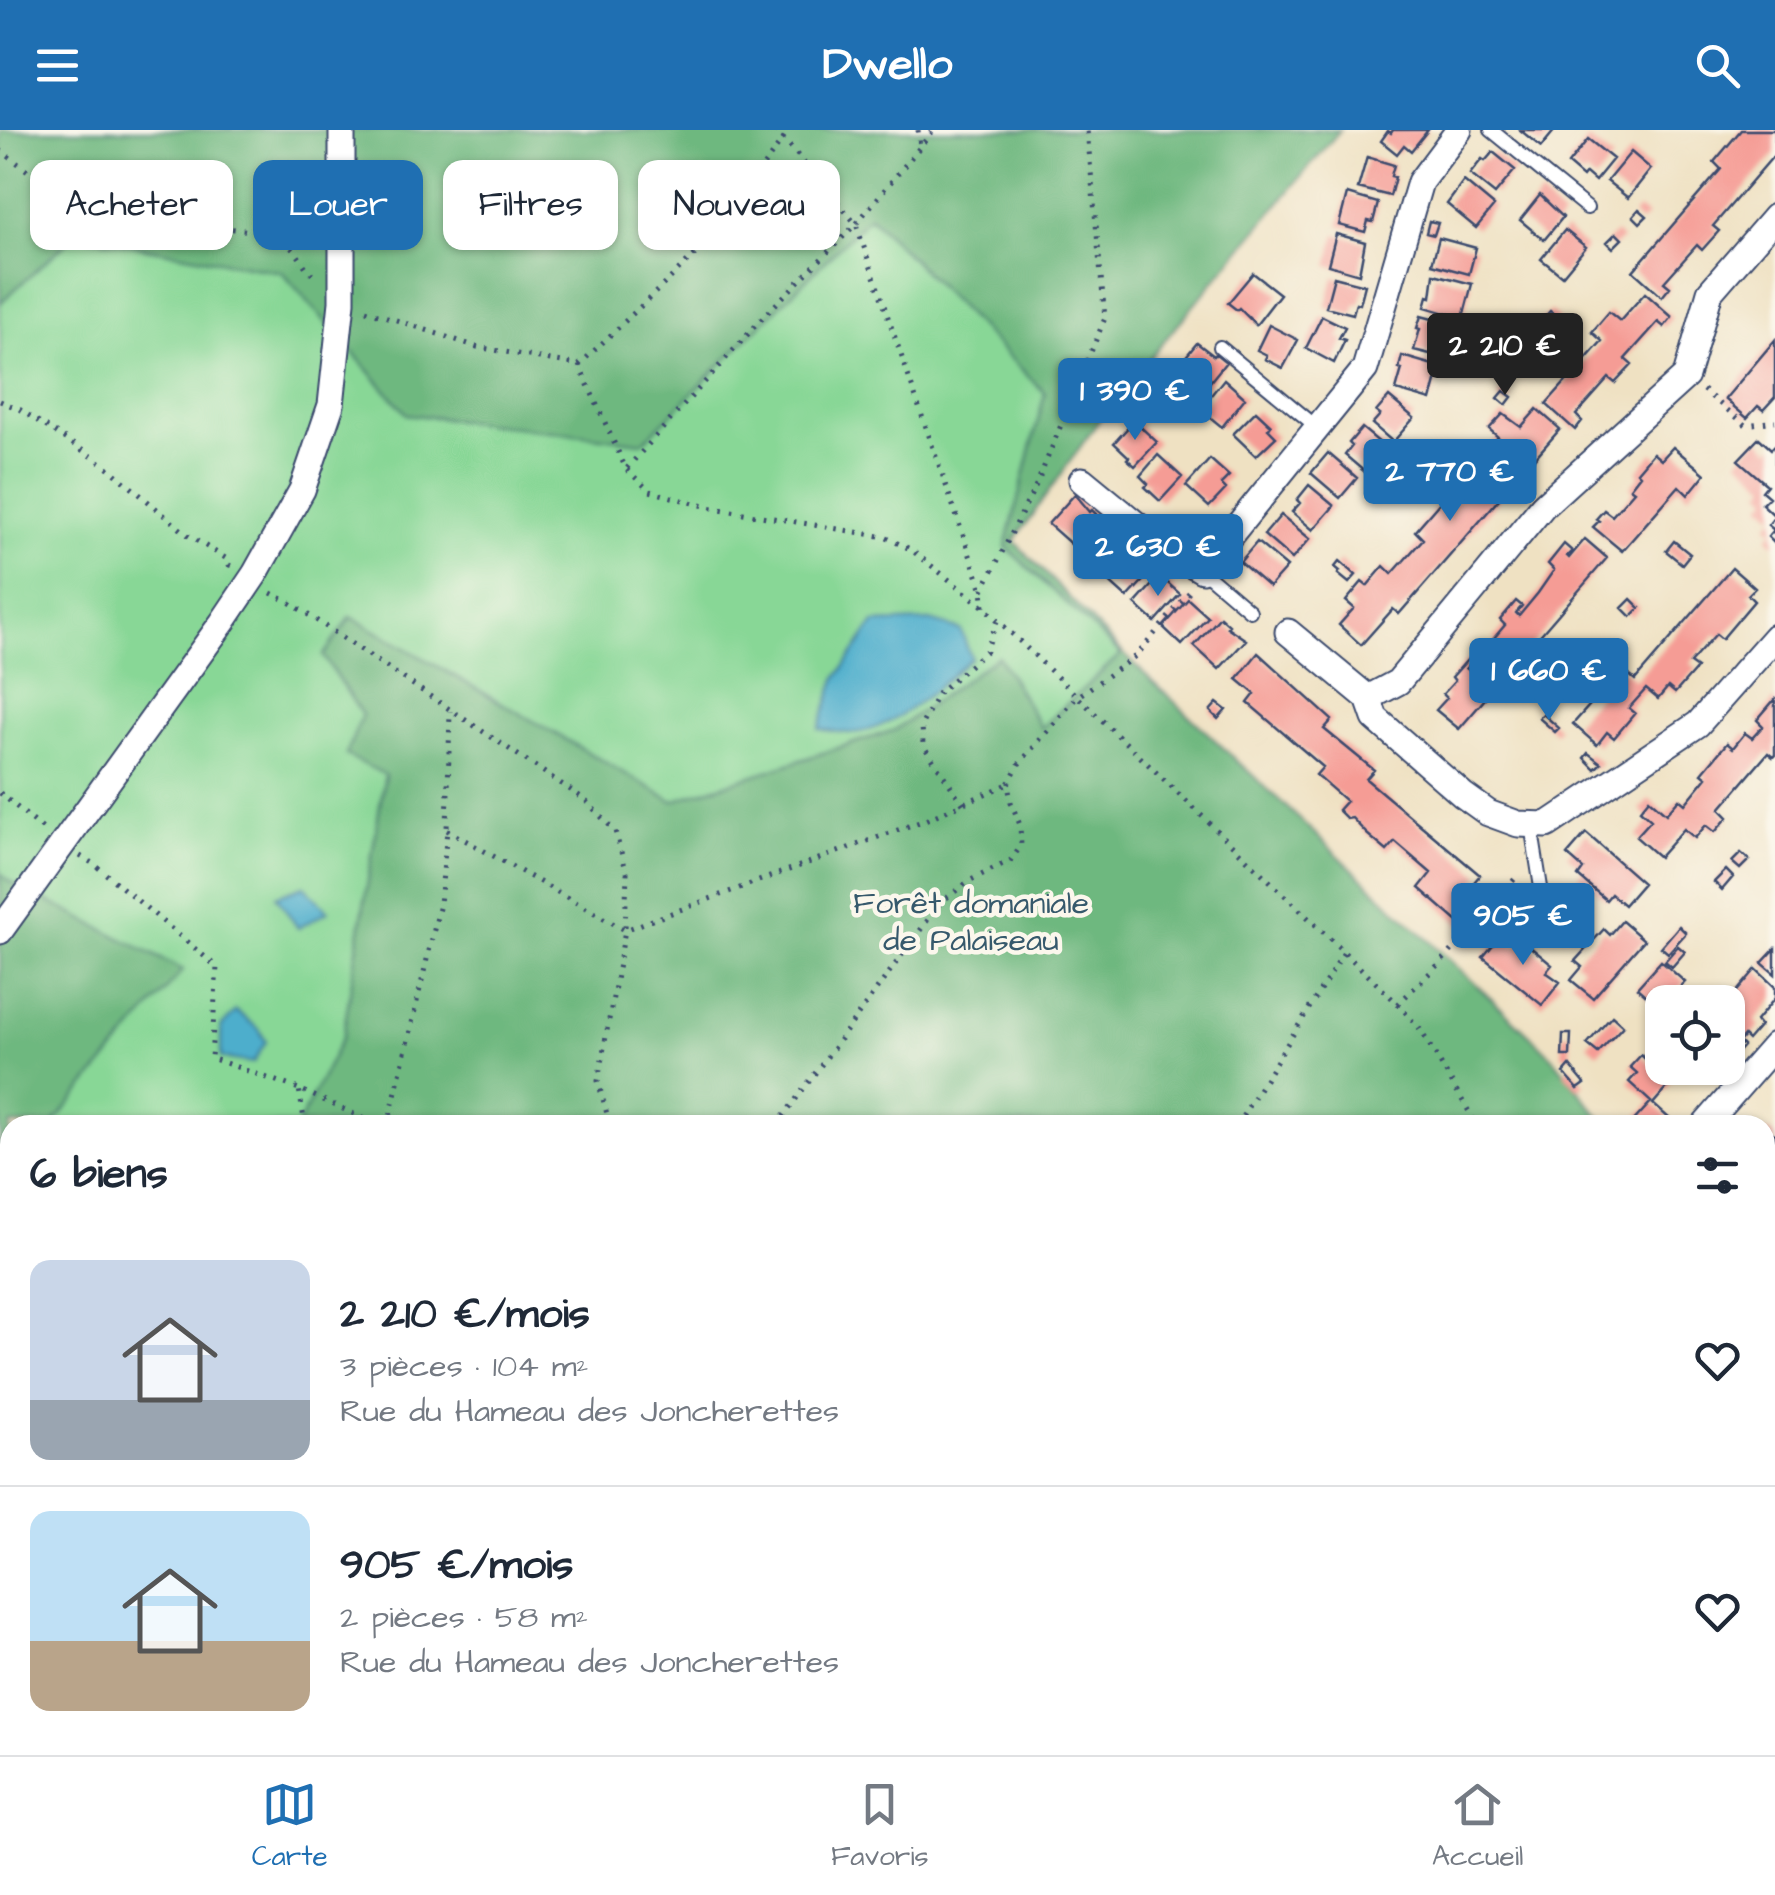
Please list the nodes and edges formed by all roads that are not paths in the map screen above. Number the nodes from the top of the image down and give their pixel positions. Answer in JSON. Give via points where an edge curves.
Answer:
{"nodes":[{"id":1,"x":342,"y":130,"type":"edge"},
{"id":2,"x":1459,"y":130,"type":"edge"},
{"id":3,"x":1492,"y":130,"type":"edge"},
{"id":4,"x":1587,"y":208,"type":"dead end"},
{"id":5,"x":1775,"y":217,"type":"edge"},
{"id":6,"x":1220,"y":347,"type":"dead end"},
{"id":7,"x":1318,"y":428,"type":"junction"},
{"id":8,"x":1082,"y":480,"type":"dead end"},
{"id":9,"x":1202,"y":570,"type":"junction"},
{"id":10,"x":1250,"y":611,"type":"dead end"},
{"id":11,"x":1288,"y":632,"type":"dead end"},
{"id":12,"x":1775,"y":637,"type":"edge"},
{"id":13,"x":1368,"y":698,"type":"junction"},
{"id":14,"x":1533,"y":838,"type":"junction"},
{"id":15,"x":0,"y":932,"type":"edge"},
{"id":16,"x":1575,"y":932,"type":"dead end"},
{"id":17,"x":1775,"y":1044,"type":"edge"},
{"id":18,"x":1714,"y":1115,"type":"edge"}],
"edges":[{"from":1,"to":15,"type":"street","via":[[342,302],[331,405],[302,490],[255,574]]},
{"from":2,"to":7,"type":"street","via":[[1420,182],[1365,369]]},
{"from":3,"to":4,"type":"lane"},
{"from":5,"to":13,"type":"street","via":[[1710,292],[1686,376],[1543,506],[1398,682]]},
{"from":6,"to":7,"type":"lane"},
{"from":7,"to":9,"type":"street"},
{"from":8,"to":9,"type":"street"},
{"from":9,"to":10,"type":"lane"},
{"from":11,"to":13,"type":"street"},
{"from":12,"to":14,"type":"street","via":[[1698,724]]},
{"from":13,"to":14,"type":"street","via":[[1375,718],[1462,795],[1494,806]]},
{"from":14,"to":16,"type":"lane","via":[[1543,900]]},
{"from":17,"to":18,"type":"street"}]}
